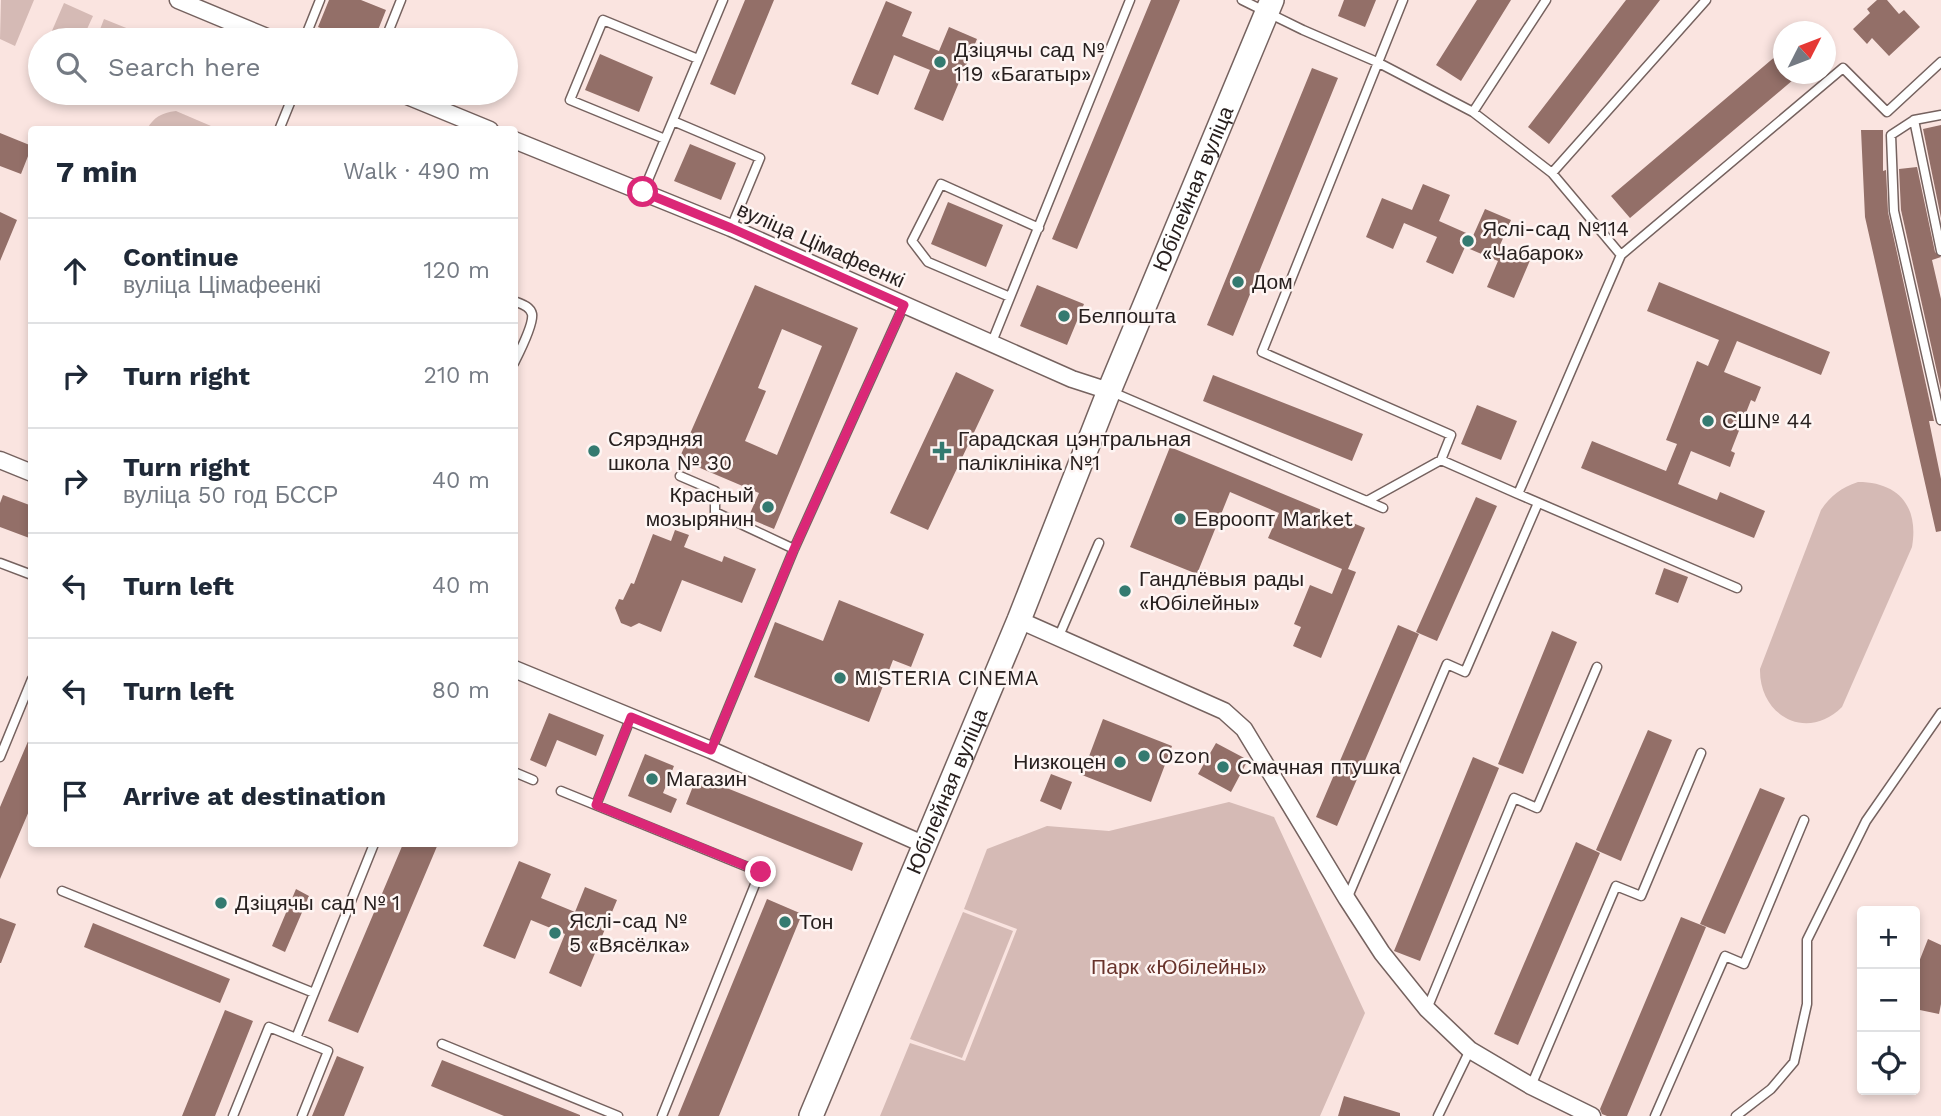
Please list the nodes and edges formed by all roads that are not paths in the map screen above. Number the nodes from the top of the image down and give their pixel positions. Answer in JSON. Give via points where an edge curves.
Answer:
{"nodes":[{"id":1,"x":178,"y":0,"type":"edge"},
{"id":2,"x":320,"y":0,"type":"edge"},
{"id":3,"x":401,"y":0,"type":"edge"},
{"id":4,"x":723,"y":0,"type":"edge"},
{"id":5,"x":1130,"y":0,"type":"edge"},
{"id":6,"x":1242,"y":0,"type":"edge"},
{"id":7,"x":1403,"y":0,"type":"edge"},
{"id":8,"x":1546,"y":0,"type":"edge"},
{"id":9,"x":1706,"y":0,"type":"edge"},
{"id":10,"x":1269,"y":6,"type":"edge"},
{"id":11,"x":245,"y":28,"type":"edge"},
{"id":12,"x":309,"y":28,"type":"edge"},
{"id":13,"x":390,"y":28,"type":"edge"},
{"id":14,"x":698,"y":59,"type":"junction"},
{"id":15,"x":1377,"y":62,"type":"junction"},
{"id":16,"x":1941,"y":62,"type":"edge"},
{"id":17,"x":289,"y":105,"type":"edge"},
{"id":18,"x":429,"y":105,"type":"edge"},
{"id":19,"x":1473,"y":112,"type":"junction"},
{"id":20,"x":1941,"y":115,"type":"edge"},
{"id":21,"x":1913,"y":120,"type":"junction"},
{"id":22,"x":673,"y":121,"type":"junction"},
{"id":23,"x":281,"y":126,"type":"edge"},
{"id":24,"x":480,"y":126,"type":"edge"},
{"id":25,"x":665,"y":139,"type":"junction"},
{"id":26,"x":518,"y":142,"type":"edge"},
{"id":27,"x":1552,"y":173,"type":"junction"},
{"id":28,"x":643,"y":192,"type":"junction"},
{"id":29,"x":731,"y":228,"type":"junction"},
{"id":30,"x":1039,"y":228,"type":"junction"},
{"id":31,"x":1941,"y":251,"type":"edge"},
{"id":32,"x":1621,"y":255,"type":"junction"},
{"id":33,"x":1010,"y":297,"type":"junction"},
{"id":34,"x":518,"y":303,"type":"edge"},
{"id":35,"x":904,"y":305,"type":"junction"},
{"id":36,"x":992,"y":342,"type":"junction"},
{"id":37,"x":518,"y":354,"type":"edge"},
{"id":38,"x":1109,"y":391,"type":"junction"},
{"id":39,"x":1939,"y":403,"type":"edge"},
{"id":40,"x":1941,"y":420,"type":"edge"},
{"id":41,"x":0,"y":460,"type":"edge"},
{"id":42,"x":1441,"y":460,"type":"junction"},
{"id":43,"x":28,"y":471,"type":"edge"},
{"id":44,"x":680,"y":476,"type":"dead end"},
{"id":45,"x":1518,"y":494,"type":"junction"},
{"id":46,"x":1367,"y":501,"type":"junction"},
{"id":47,"x":1538,"y":503,"type":"junction"},
{"id":48,"x":1383,"y":508,"type":"dead end"},
{"id":49,"x":1099,"y":543,"type":"dead end"},
{"id":50,"x":794,"y":549,"type":"junction"},
{"id":51,"x":0,"y":563,"type":"edge"},
{"id":52,"x":28,"y":574,"type":"edge"},
{"id":53,"x":1737,"y":587,"type":"dead end"},
{"id":54,"x":1019,"y":620,"type":"junction"},
{"id":55,"x":1059,"y":636,"type":"junction"},
{"id":56,"x":1597,"y":667,"type":"dead end"},
{"id":57,"x":518,"y":672,"type":"edge"},
{"id":58,"x":28,"y":689,"type":"edge"},
{"id":59,"x":1941,"y":713,"type":"edge"},
{"id":60,"x":631,"y":717,"type":"junction"},
{"id":61,"x":711,"y":750,"type":"junction"},
{"id":62,"x":1701,"y":753,"type":"dead end"},
{"id":63,"x":0,"y":757,"type":"edge"},
{"id":64,"x":518,"y":774,"type":"edge"},
{"id":65,"x":533,"y":780,"type":"dead end"},
{"id":66,"x":561,"y":791,"type":"dead end"},
{"id":67,"x":596,"y":805,"type":"junction"},
{"id":68,"x":1804,"y":820,"type":"dead end"},
{"id":69,"x":925,"y":845,"type":"junction"},
{"id":70,"x":373,"y":847,"type":"edge"},
{"id":71,"x":62,"y":891,"type":"dead end"},
{"id":72,"x":1347,"y":899,"type":"junction"},
{"id":73,"x":314,"y":993,"type":"junction"},
{"id":74,"x":1427,"y":1009,"type":"junction"},
{"id":75,"x":296,"y":1038,"type":"junction"},
{"id":76,"x":442,"y":1044,"type":"dead end"},
{"id":77,"x":1470,"y":1051,"type":"junction"},
{"id":78,"x":1531,"y":1086,"type":"junction"},
{"id":79,"x":233,"y":1116,"type":"edge"},
{"id":80,"x":302,"y":1116,"type":"edge"},
{"id":81,"x":618,"y":1116,"type":"edge"},
{"id":82,"x":662,"y":1116,"type":"edge"},
{"id":83,"x":811,"y":1116,"type":"edge"},
{"id":84,"x":1437,"y":1116,"type":"edge"},
{"id":85,"x":1592,"y":1116,"type":"edge"},
{"id":86,"x":1655,"y":1116,"type":"edge"},
{"id":87,"x":1736,"y":1116,"type":"edge"}],
"edges":[{"from":1,"to":11,"type":"street"},
{"from":2,"to":12,"type":"lane"},
{"from":3,"to":13,"type":"lane"},
{"from":4,"to":14,"type":"lane"},
{"from":5,"to":30,"type":"lane"},
{"from":6,"to":10,"type":"lane"},
{"from":7,"to":15,"type":"lane"},
{"from":8,"to":19,"type":"lane"},
{"from":9,"to":27,"type":"lane"},
{"from":10,"to":15,"type":"lane"},
{"from":10,"to":38,"type":"main road","name":"Юбілейная вуліца"},
{"from":14,"to":22,"type":"lane"},
{"from":14,"to":25,"type":"lane","via":[[603,20],[570,100]]},
{"from":15,"to":19,"type":"lane"},
{"from":15,"to":42,"type":"lane","via":[[1262,352],[1451,435]]},
{"from":16,"to":32,"type":"lane","via":[[1887,112],[1843,68]]},
{"from":17,"to":23,"type":"lane"},
{"from":18,"to":24,"type":"street"},
{"from":19,"to":27,"type":"lane"},
{"from":20,"to":21,"type":"lane"},
{"from":21,"to":31,"type":"lane"},
{"from":21,"to":39,"type":"lane","via":[[1891,135],[1894,211]]},
{"from":22,"to":25,"type":"lane"},
{"from":22,"to":29,"type":"lane","via":[[760,158]]},
{"from":25,"to":28,"type":"lane"},
{"from":26,"to":28,"type":"street","name":"вуліца Цімафеенкі"},
{"from":27,"to":32,"type":"lane"},
{"from":28,"to":29,"type":"street","name":"вуліца Цімафеенкі"},
{"from":29,"to":35,"type":"street","name":"вуліца Цімафеенкі"},
{"from":30,"to":33,"type":"lane"},
{"from":30,"to":33,"type":"lane","via":[[941,184],[912,241],[928,262]]},
{"from":32,"to":45,"type":"lane"},
{"from":33,"to":36,"type":"lane"},
{"from":34,"to":37,"type":"lane","via":[[532,314]]},
{"from":35,"to":36,"type":"street","name":"вуліца Цімафеенкі"},
{"from":35,"to":50,"type":"lane"},
{"from":36,"to":38,"type":"street","name":"вуліца Цімафеенкі"},
{"from":38,"to":46,"type":"lane"},
{"from":38,"to":54,"type":"main road","name":"Юбілейная вуліца"},
{"from":39,"to":40,"type":"lane"},
{"from":41,"to":43,"type":"street"},
{"from":42,"to":45,"type":"lane"},
{"from":42,"to":46,"type":"lane"},
{"from":44,"to":50,"type":"lane","via":[[715,491],[715,512]]},
{"from":45,"to":47,"type":"lane"},
{"from":46,"to":48,"type":"lane"},
{"from":47,"to":53,"type":"lane"},
{"from":47,"to":72,"type":"lane","via":[[1465,672],[1447,664]]},
{"from":49,"to":55,"type":"lane"},
{"from":50,"to":61,"type":"lane"},
{"from":51,"to":52,"type":"lane"},
{"from":54,"to":55,"type":"street"},
{"from":54,"to":69,"type":"main road","name":"Юбілейная вуліца"},
{"from":55,"to":72,"type":"street","via":[[1224,711],[1244,729]]},
{"from":56,"to":74,"type":"lane","via":[[1537,808],[1514,798]]},
{"from":57,"to":60,"type":"street"},
{"from":58,"to":63,"type":"lane"},
{"from":59,"to":87,"type":"lane","via":[[1866,821],[1807,940],[1807,1004],[1794,1062],[1771,1089]]},
{"from":60,"to":61,"type":"street"},
{"from":60,"to":67,"type":"lane"},
{"from":61,"to":69,"type":"street"},
{"from":62,"to":78,"type":"lane","via":[[1641,896],[1616,886]]},
{"from":64,"to":65,"type":"lane"},
{"from":66,"to":67,"type":"lane"},
{"from":67,"to":82,"type":"lane","via":[[761,872]]},
{"from":68,"to":86,"type":"lane","via":[[1744,964],[1726,956]]},
{"from":69,"to":83,"type":"main road","name":"Юбілейная вуліца"},
{"from":70,"to":73,"type":"lane"},
{"from":71,"to":73,"type":"lane"},
{"from":72,"to":74,"type":"street"},
{"from":73,"to":75,"type":"lane"},
{"from":74,"to":77,"type":"street"},
{"from":75,"to":79,"type":"lane","via":[[269,1027]]},
{"from":75,"to":80,"type":"lane","via":[[328,1051]]},
{"from":76,"to":81,"type":"lane"},
{"from":77,"to":78,"type":"street"},
{"from":77,"to":84,"type":"lane"},
{"from":78,"to":85,"type":"street"}]}
